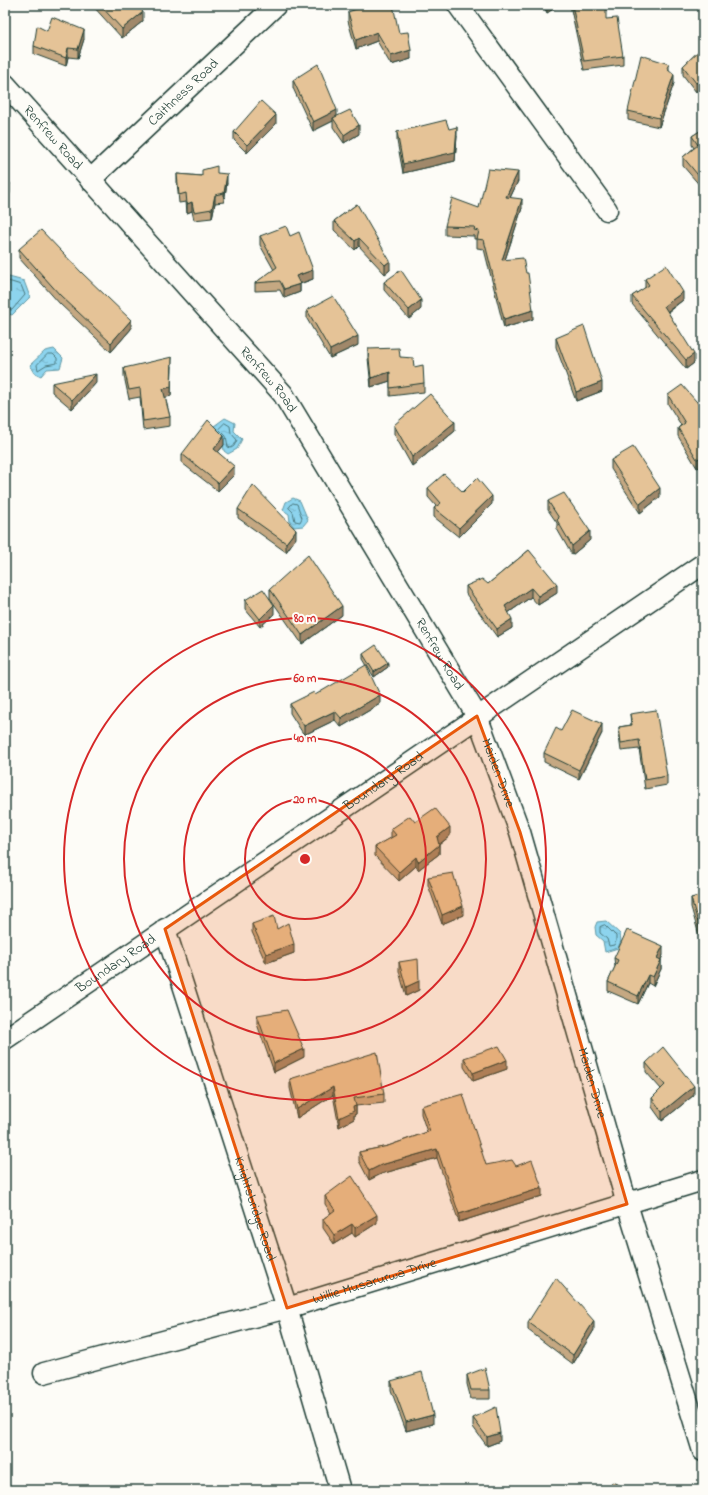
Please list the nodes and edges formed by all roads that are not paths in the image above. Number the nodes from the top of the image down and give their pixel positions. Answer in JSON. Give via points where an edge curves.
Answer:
{"nodes":[{"id":1,"x":276,"y":5,"type":"edge"},
{"id":2,"x":458,"y":5,"type":"edge"},
{"id":3,"x":5,"y":84,"type":"edge"},
{"id":4,"x":90,"y":180,"type":"junction"},
{"id":5,"x":607,"y":210,"type":"dead end"},
{"id":6,"x":703,"y":564,"type":"edge"},
{"id":7,"x":477,"y":716,"type":"junction"},
{"id":8,"x":165,"y":929,"type":"junction"},
{"id":9,"x":5,"y":1039,"type":"edge"},
{"id":10,"x":703,"y":1180,"type":"edge"},
{"id":11,"x":627,"y":1204,"type":"junction"},
{"id":12,"x":287,"y":1308,"type":"junction"},
{"id":13,"x":44,"y":1374,"type":"dead end"},
{"id":14,"x":703,"y":1451,"type":"edge"},
{"id":15,"x":340,"y":1490,"type":"edge"}],
"edges":[{"from":1,"to":4,"type":"street","name":"Caithness Road"},
{"from":2,"to":5,"type":"street"},
{"from":3,"to":4,"type":"street","name":"Renfrew Road"},
{"from":4,"to":7,"type":"street","name":"Renfrew Road","via":[[283,394]]},
{"from":6,"to":7,"type":"street","name":"Boundary Road"},
{"from":7,"to":8,"type":"street","name":"Boundary Road"},
{"from":7,"to":11,"type":"street","name":"Maiden Drive","via":[[520,832]]},
{"from":8,"to":9,"type":"street","name":"Boundary Road"},
{"from":8,"to":12,"type":"street","name":"Knightsbridge Road"},
{"from":10,"to":11,"type":"street","name":"Willie Musarurwa Drive"},
{"from":11,"to":12,"type":"street","name":"Willie Musarurwa Drive"},
{"from":11,"to":14,"type":"street","name":"Maiden Drive"},
{"from":12,"to":13,"type":"street","name":"Willie Musarurwa Drive"},
{"from":12,"to":15,"type":"street","name":"Knightsbridge Road"}]}
